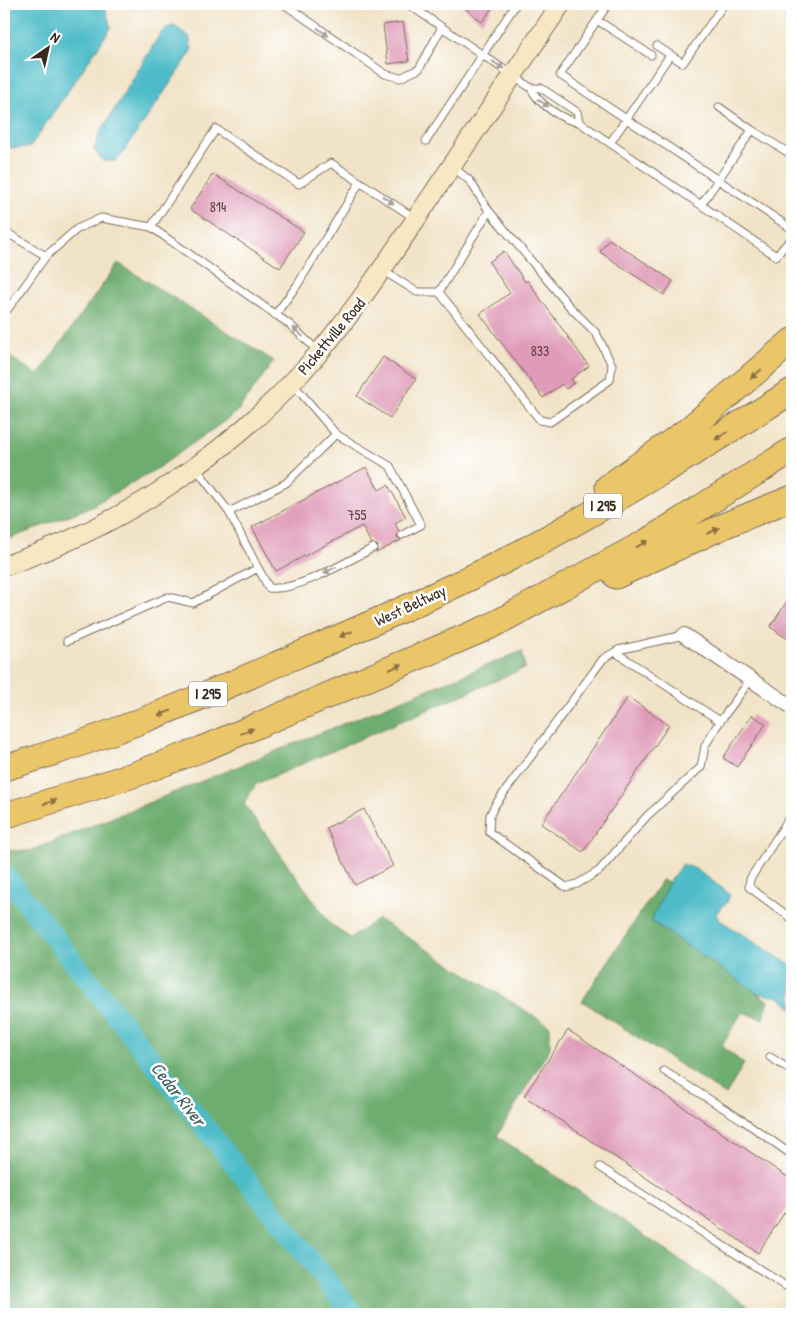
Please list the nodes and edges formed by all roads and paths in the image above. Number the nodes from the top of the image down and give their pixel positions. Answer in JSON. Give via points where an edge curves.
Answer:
{"nodes":[{"id":1,"x":284,"y":4,"type":"edge"},
{"id":2,"x":408,"y":4,"type":"edge"},
{"id":3,"x":516,"y":4,"type":"edge"},
{"id":4,"x":561,"y":4,"type":"edge"},
{"id":5,"x":608,"y":4,"type":"edge"},
{"id":6,"x":724,"y":4,"type":"edge"},
{"id":7,"x":597,"y":20,"type":"junction"},
{"id":8,"x":442,"y":27,"type":"junction"},
{"id":9,"x":657,"y":46,"type":"dead end"},
{"id":10,"x":483,"y":55,"type":"junction"},
{"id":11,"x":651,"y":55,"type":"dead end"},
{"id":12,"x":670,"y":55,"type":"junction"},
{"id":13,"x":513,"y":76,"type":"junction"},
{"id":14,"x":531,"y":88,"type":"junction"},
{"id":15,"x":719,"y":107,"type":"dead end"},
{"id":16,"x":627,"y":119,"type":"junction"},
{"id":17,"x":579,"y":122,"type":"junction"},
{"id":18,"x":752,"y":130,"type":"junction"},
{"id":19,"x":426,"y":141,"type":"dead end"},
{"id":20,"x":610,"y":143,"type":"junction"},
{"id":21,"x":792,"y":154,"type":"edge"},
{"id":22,"x":452,"y":166,"type":"junction"},
{"id":23,"x":718,"y":180,"type":"junction"},
{"id":24,"x":360,"y":182,"type":"junction"},
{"id":25,"x":701,"y":205,"type":"junction"},
{"id":26,"x":489,"y":211,"type":"junction"},
{"id":27,"x":416,"y":219,"type":"junction"},
{"id":28,"x":151,"y":227,"type":"junction"},
{"id":29,"x":792,"y":229,"type":"edge"},
{"id":30,"x":4,"y":231,"type":"edge"},
{"id":31,"x":792,"y":238,"type":"edge"},
{"id":32,"x":46,"y":256,"type":"junction"},
{"id":33,"x":382,"y":270,"type":"junction"},
{"id":34,"x":439,"y":292,"type":"junction"},
{"id":35,"x":4,"y":307,"type":"edge"},
{"id":36,"x":275,"y":315,"type":"junction"},
{"id":37,"x":792,"y":342,"type":"edge"},
{"id":38,"x":319,"y":352,"type":"junction"},
{"id":39,"x":292,"y":383,"type":"junction"},
{"id":40,"x":792,"y":391,"type":"edge"},
{"id":41,"x":336,"y":434,"type":"junction"},
{"id":42,"x":792,"y":450,"type":"edge"},
{"id":43,"x":195,"y":467,"type":"junction"},
{"id":44,"x":792,"y":498,"type":"edge"},
{"id":45,"x":229,"y":512,"type":"junction"},
{"id":46,"x":402,"y":535,"type":"dead end"},
{"id":47,"x":373,"y":548,"type":"dead end"},
{"id":48,"x":4,"y":566,"type":"edge"},
{"id":49,"x":258,"y":568,"type":"junction"},
{"id":50,"x":407,"y":608,"type":"junction"},
{"id":51,"x":491,"y":626,"type":"junction"},
{"id":52,"x":684,"y":634,"type":"joint"},
{"id":53,"x":67,"y":641,"type":"dead end"},
{"id":54,"x":615,"y":652,"type":"junction"},
{"id":55,"x":751,"y":679,"type":"junction"},
{"id":56,"x":792,"y":707,"type":"edge"},
{"id":57,"x":720,"y":721,"type":"junction"},
{"id":58,"x":4,"y":768,"type":"edge"},
{"id":59,"x":792,"y":814,"type":"edge"},
{"id":60,"x":4,"y":816,"type":"edge"},
{"id":61,"x":792,"y":919,"type":"edge"},
{"id":62,"x":770,"y":1057,"type":"dead end"},
{"id":63,"x":664,"y":1070,"type":"dead end"},
{"id":64,"x":792,"y":1071,"type":"edge"},
{"id":65,"x":792,"y":1155,"type":"edge"},
{"id":66,"x":600,"y":1167,"type":"dead end"},
{"id":67,"x":792,"y":1290,"type":"edge"}],
"edges":[{"from":1,"to":8,"type":"lane","one_way":true,"via":[[385,74],[400,78],[419,69]]},
{"from":2,"to":8,"type":"lane"},
{"from":3,"to":10,"type":"lane"},
{"from":4,"to":13,"type":"street","name":"Pickettville Road"},
{"from":5,"to":7,"type":"lane"},
{"from":6,"to":12,"type":"lane","via":[[683,64]]},
{"from":7,"to":11,"type":"lane"},
{"from":7,"to":16,"type":"lane","via":[[560,75]]},
{"from":8,"to":10,"type":"lane"},
{"from":9,"to":12,"type":"lane"},
{"from":10,"to":13,"type":"lane","one_way":true},
{"from":10,"to":19,"type":"lane"},
{"from":12,"to":16,"type":"lane"},
{"from":13,"to":14,"type":"lane"},
{"from":13,"to":22,"type":"street","name":"Pickettville Road"},
{"from":14,"to":17,"type":"lane","one_way":true,"via":[[535,98],[570,122]]},
{"from":14,"to":17,"type":"lane","via":[[541,88],[577,112]]},
{"from":15,"to":18,"type":"lane"},
{"from":16,"to":20,"type":"lane"},
{"from":16,"to":23,"type":"lane"},
{"from":17,"to":20,"type":"lane"},
{"from":18,"to":21,"type":"lane"},
{"from":18,"to":23,"type":"lane"},
{"from":20,"to":25,"type":"lane"},
{"from":22,"to":26,"type":"lane","via":[[470,181]]},
{"from":22,"to":27,"type":"street","name":"Pickettville Road"},
{"from":23,"to":25,"type":"lane"},
{"from":23,"to":29,"type":"lane"},
{"from":24,"to":27,"type":"lane","one_way":true},
{"from":24,"to":28,"type":"lane","via":[[331,163],[300,184],[216,129]]},
{"from":24,"to":36,"type":"lane","via":[[298,284]]},
{"from":25,"to":31,"type":"lane","via":[[776,256]]},
{"from":26,"to":34,"type":"lane"},
{"from":26,"to":34,"type":"lane","via":[[596,333],[612,364],[610,380],[550,422],[540,420]]},
{"from":27,"to":33,"type":"street","name":"Pickettville Road"},
{"from":28,"to":32,"type":"lane","via":[[101,218],[77,229]]},
{"from":28,"to":36,"type":"lane"},
{"from":30,"to":32,"type":"lane"},
{"from":32,"to":35,"type":"lane","via":[[8,309]]},
{"from":33,"to":34,"type":"lane","via":[[417,292]]},
{"from":33,"to":38,"type":"street","name":"Pickettville Road"},
{"from":38,"to":36,"type":"lane","one_way":true},
{"from":37,"to":50,"type":"highway","one_way":true,"via":[[688,430],[607,488],[535,532],[472,565]]},
{"from":38,"to":39,"type":"street","name":"Pickettville Road"},
{"from":39,"to":41,"type":"lane"},
{"from":39,"to":43,"type":"street","name":"Pickettville Road"},
{"from":40,"to":50,"type":"highway","name":"West Beltway","number":"I 295","one_way":true,"via":[[589,515]]},
{"from":41,"to":45,"type":"lane","via":[[286,483]]},
{"from":41,"to":46,"type":"lane","via":[[390,466],[421,525]]},
{"from":51,"to":42,"type":"highway","one_way":true,"via":[[646,542]]},
{"from":43,"to":45,"type":"lane"},
{"from":43,"to":48,"type":"street","name":"Pickettville Road","via":[[123,514],[67,542]]},
{"from":51,"to":44,"type":"highway","one_way":true,"via":[[561,601]]},
{"from":45,"to":49,"type":"lane"},
{"from":47,"to":49,"type":"lane","one_way":true,"via":[[323,574],[280,590],[269,588]]},
{"from":49,"to":53,"type":"lane","via":[[193,603],[168,597]]},
{"from":50,"to":58,"type":"highway","name":"West Beltway","number":"I 295","one_way":true,"via":[[166,713]]},
{"from":60,"to":51,"type":"highway","one_way":true,"via":[[136,774],[202,749]]},
{"from":52,"to":54,"type":"lane"},
{"from":52,"to":55,"type":"street"},
{"from":54,"to":57,"type":"lane"},
{"from":54,"to":57,"type":"lane","via":[[602,659],[495,805],[488,823],[488,832],[566,887],[599,871],[647,816],[701,767],[705,746]]},
{"from":55,"to":56,"type":"street"},
{"from":55,"to":57,"type":"lane"},
{"from":59,"to":61,"type":"lane","via":[[750,879],[749,888]]},
{"from":62,"to":64,"type":"lane"},
{"from":63,"to":65,"type":"lane","via":[[744,1120]]},
{"from":66,"to":67,"type":"lane"}]}
